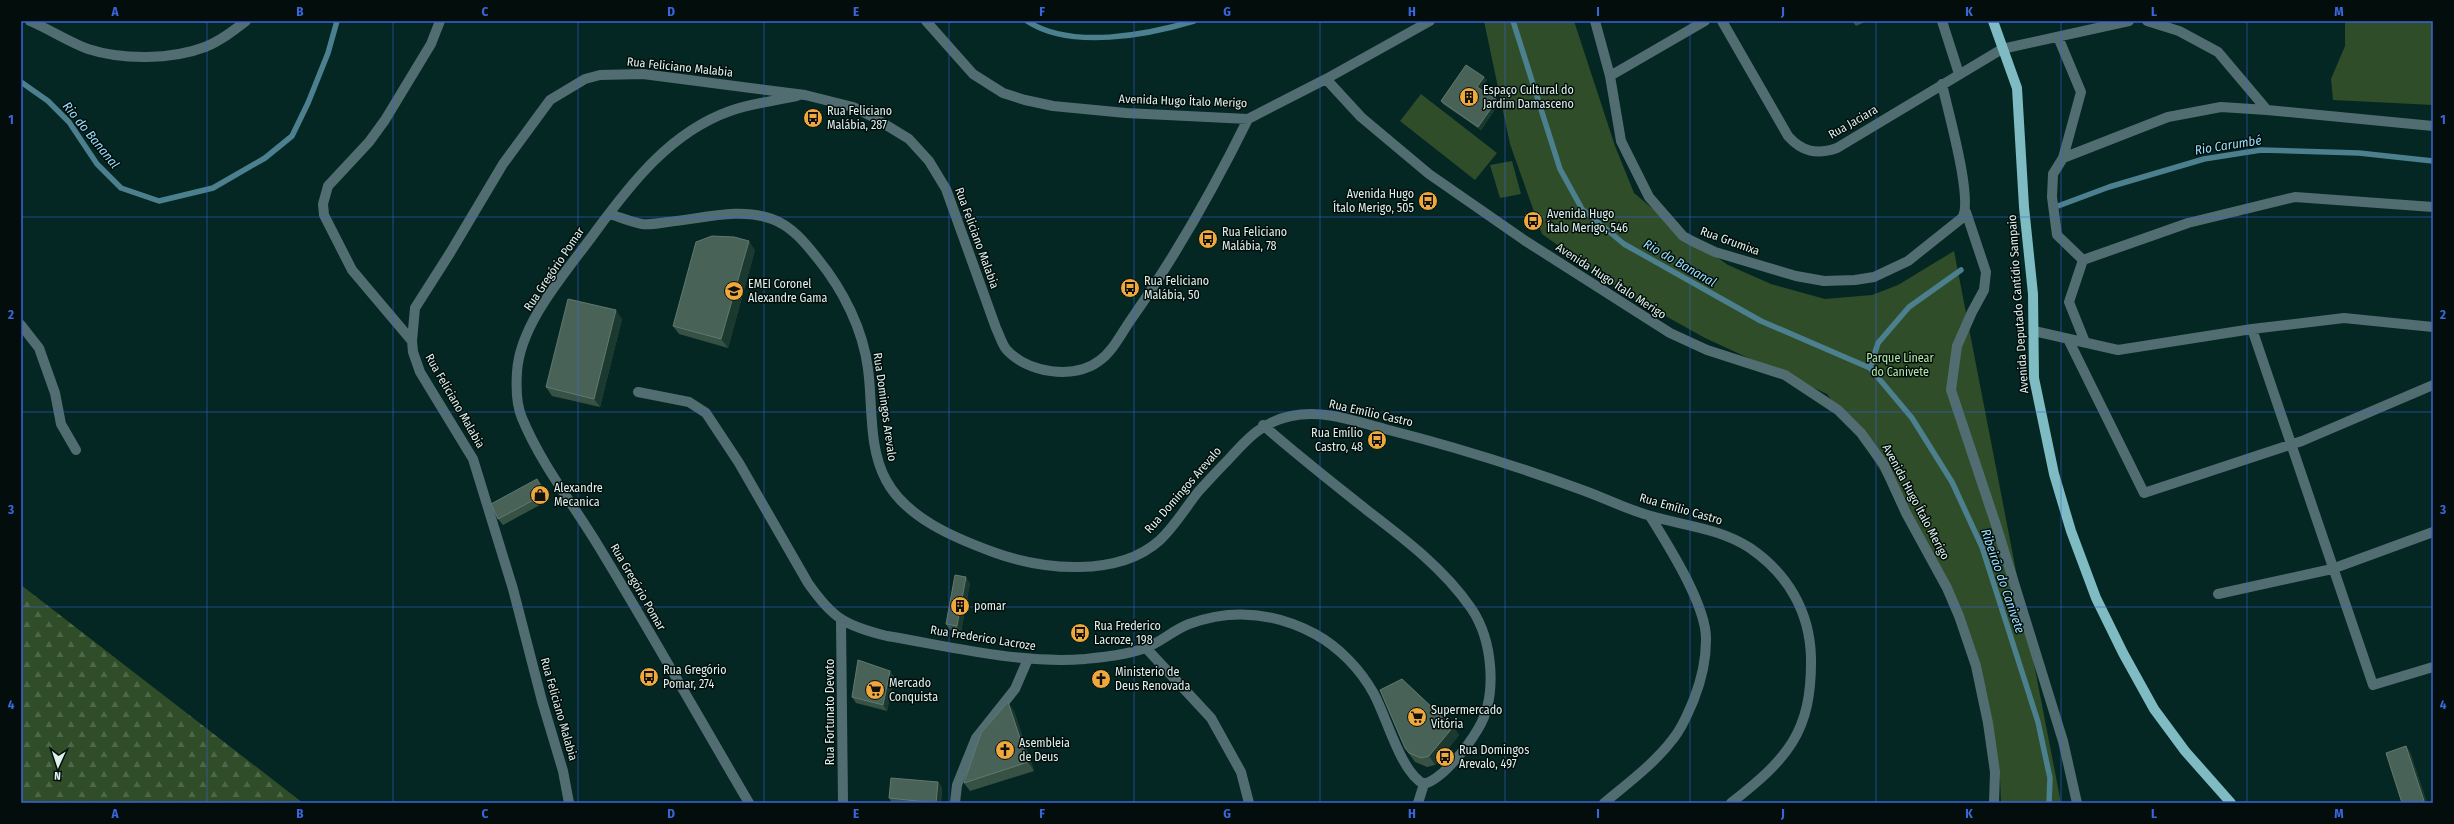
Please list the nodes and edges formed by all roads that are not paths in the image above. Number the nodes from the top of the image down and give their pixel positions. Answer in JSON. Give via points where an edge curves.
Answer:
{"nodes":[{"id":1,"x":30,"y":21,"type":"edge"},
{"id":2,"x":246,"y":21,"type":"edge"},
{"id":3,"x":440,"y":21,"type":"edge"},
{"id":4,"x":926,"y":21,"type":"edge"},
{"id":5,"x":1430,"y":21,"type":"edge"},
{"id":6,"x":1595,"y":21,"type":"edge"},
{"id":7,"x":1704,"y":21,"type":"edge"},
{"id":8,"x":1722,"y":21,"type":"edge"},
{"id":9,"x":1942,"y":21,"type":"edge"},
{"id":10,"x":1993,"y":21,"type":"edge"},
{"id":11,"x":2129,"y":21,"type":"edge"},
{"id":12,"x":2147,"y":21,"type":"edge"},
{"id":13,"x":2058,"y":37,"type":"junction"},
{"id":14,"x":2002,"y":49,"type":"junction"},
{"id":15,"x":1959,"y":74,"type":"junction"},
{"id":16,"x":1610,"y":76,"type":"junction"},
{"id":17,"x":1326,"y":79,"type":"junction"},
{"id":18,"x":1942,"y":84,"type":"junction"},
{"id":19,"x":805,"y":95,"type":"junction"},
{"id":20,"x":2267,"y":110,"type":"junction"},
{"id":21,"x":1248,"y":119,"type":"junction"},
{"id":22,"x":2433,"y":126,"type":"edge"},
{"id":23,"x":2063,"y":158,"type":"junction"},
{"id":24,"x":2433,"y":207,"type":"edge"},
{"id":25,"x":609,"y":214,"type":"junction"},
{"id":26,"x":1964,"y":215,"type":"junction"},
{"id":27,"x":2083,"y":260,"type":"junction"},
{"id":28,"x":21,"y":326,"type":"edge"},
{"id":29,"x":2433,"y":327,"type":"edge"},
{"id":30,"x":2252,"y":329,"type":"junction"},
{"id":31,"x":2034,"y":331,"type":"junction"},
{"id":32,"x":2068,"y":338,"type":"junction"},
{"id":33,"x":412,"y":341,"type":"junction"},
{"id":34,"x":2085,"y":342,"type":"junction"},
{"id":35,"x":2433,"y":385,"type":"edge"},
{"id":36,"x":638,"y":392,"type":"dead end"},
{"id":37,"x":1263,"y":425,"type":"junction"},
{"id":38,"x":2290,"y":445,"type":"junction"},
{"id":39,"x":76,"y":450,"type":"dead end"},
{"id":40,"x":1650,"y":516,"type":"junction"},
{"id":41,"x":2433,"y":532,"type":"edge"},
{"id":42,"x":2332,"y":569,"type":"junction"},
{"id":43,"x":2218,"y":594,"type":"dead end"},
{"id":44,"x":841,"y":621,"type":"junction"},
{"id":45,"x":1146,"y":648,"type":"junction"},
{"id":46,"x":1028,"y":660,"type":"junction"},
{"id":47,"x":2433,"y":667,"type":"edge"},
{"id":48,"x":1424,"y":784,"type":"junction"},
{"id":49,"x":1992,"y":801,"type":"edge"},
{"id":50,"x":569,"y":803,"type":"edge"},
{"id":51,"x":749,"y":803,"type":"edge"},
{"id":52,"x":843,"y":803,"type":"edge"},
{"id":53,"x":955,"y":803,"type":"edge"},
{"id":54,"x":1250,"y":803,"type":"edge"},
{"id":55,"x":1418,"y":803,"type":"edge"},
{"id":56,"x":1604,"y":803,"type":"edge"},
{"id":57,"x":1731,"y":803,"type":"edge"},
{"id":58,"x":2077,"y":803,"type":"edge"},
{"id":59,"x":2231,"y":803,"type":"edge"}],
"edges":[{"from":1,"to":2,"type":"street","via":[[87,49],[112,55],[147,56],[176,54],[204,47],[223,38]]},
{"from":3,"to":33,"type":"street","via":[[431,44],[385,120],[369,142],[328,186],[323,204],[324,215],[352,270]]},
{"from":4,"to":21,"type":"street","name":"Avenida Hugo Ítalo Merigo","via":[[973,74],[1004,93],[1025,100],[1053,106],[1110,112]]},
{"from":5,"to":17,"type":"street"},
{"from":6,"to":16,"type":"street","name":"Rua Grumixa"},
{"from":7,"to":16,"type":"street"},
{"from":8,"to":18,"type":"street","name":"Rua Jaciara","via":[[1788,136],[1796,145],[1810,152],[1824,153],[1837,148]]},
{"from":9,"to":15,"type":"street"},
{"from":10,"to":14,"type":"main road","name":"Avenida Deputado Cantídio Sampaio"},
{"from":11,"to":13,"type":"street","name":"Rua Jaciara"},
{"from":12,"to":20,"type":"street","via":[[2179,31],[2218,52]]},
{"from":13,"to":14,"type":"street","name":"Rua Jaciara"},
{"from":13,"to":23,"type":"street","via":[[2080,92]]},
{"from":14,"to":15,"type":"street","name":"Rua Jaciara"},
{"from":14,"to":31,"type":"main road","name":"Avenida Deputado Cantídio Sampaio","via":[[2016,88]]},
{"from":15,"to":18,"type":"street","name":"Rua Jaciara"},
{"from":16,"to":26,"type":"street","name":"Rua Grumixa","via":[[1621,141],[1649,197],[1683,236],[1715,252],[1796,276],[1824,281],[1874,278],[1908,261]]},
{"from":17,"to":21,"type":"street","name":"Avenida Hugo Ítalo Merigo"},
{"from":17,"to":49,"type":"street","name":"Avenida Hugo Ítalo Merigo","via":[[1361,117],[1429,174],[1524,240],[1670,333],[1707,350],[1791,378],[1838,410],[1861,433],[1884,465],[1959,616],[1983,696],[1995,772]]},
{"from":18,"to":26,"type":"street","via":[[1965,188]]},
{"from":19,"to":21,"type":"street","name":"Rua Feliciano Malabia","via":[[853,108],[887,124],[909,139],[929,161],[946,189],[1006,349],[1022,362],[1060,372],[1082,369],[1098,362],[1112,347],[1144,301],[1212,189]]},
{"from":19,"to":25,"type":"street","name":"Rua Gregório Pomar","via":[[731,110],[684,135],[664,150],[638,177]]},
{"from":19,"to":33,"type":"street","name":"Rua Feliciano Malabia","via":[[622,73],[600,75],[573,86],[546,105],[480,200],[415,308]]},
{"from":20,"to":22,"type":"street"},
{"from":20,"to":23,"type":"street","via":[[2221,106],[2168,117]]},
{"from":23,"to":27,"type":"street","via":[[2053,174],[2052,197],[2057,235]]},
{"from":24,"to":27,"type":"street","via":[[2295,197],[2188,222]]},
{"from":25,"to":37,"type":"street","name":"Rua Domingos Arevalo","via":[[645,225],[735,214],[752,215],[772,219],[791,229],[825,268],[846,301],[861,336],[868,366],[877,457],[894,493],[932,524],[996,553],[1033,562],[1068,565],[1108,564],[1128,558],[1159,541],[1200,490],[1244,441]]},
{"from":25,"to":51,"type":"street","name":"Rua Gregório Pomar","via":[[556,286],[524,342],[517,370],[520,414],[561,490],[597,544]]},
{"from":26,"to":58,"type":"street","via":[[1986,272],[1984,290],[1957,346],[1951,390],[2063,741]]},
{"from":27,"to":34,"type":"street","via":[[2069,302]]},
{"from":28,"to":39,"type":"street","via":[[40,348],[55,393],[61,424]]},
{"from":29,"to":30,"type":"street","via":[[2344,318]]},
{"from":30,"to":34,"type":"street","via":[[2118,350]]},
{"from":30,"to":38,"type":"street"},
{"from":31,"to":32,"type":"street"},
{"from":31,"to":59,"type":"main road","name":"Avenida Deputado Cantídio Sampaio","via":[[2034,378],[2043,426],[2071,531],[2096,598],[2154,708],[2185,751]]},
{"from":32,"to":34,"type":"street"},
{"from":32,"to":38,"type":"street","via":[[2144,493]]},
{"from":33,"to":50,"type":"street","name":"Rua Feliciano Malabia","via":[[420,372],[473,459],[513,589],[563,771]]},
{"from":35,"to":38,"type":"street"},
{"from":36,"to":44,"type":"street","name":"Rua Frederico Lacroze","via":[[688,402],[706,413],[739,463],[808,583],[818,598]]},
{"from":37,"to":40,"type":"street","name":"Rua Emílio Castro","via":[[1294,415],[1318,414],[1340,417],[1530,472]]},
{"from":37,"to":48,"type":"street","via":[[1411,544],[1454,586],[1472,610],[1485,640],[1490,663],[1488,708],[1473,738],[1437,778]]},
{"from":38,"to":42,"type":"street"},
{"from":40,"to":56,"type":"street","via":[[1670,548],[1703,619],[1706,639],[1704,666],[1686,717],[1674,738],[1655,759]]},
{"from":40,"to":57,"type":"street","name":"Rua Emílio Castro","via":[[1716,532],[1748,547],[1787,582],[1801,606],[1809,631],[1810,678],[1800,730],[1790,749],[1767,775]]},
{"from":41,"to":42,"type":"street"},
{"from":42,"to":43,"type":"street"},
{"from":42,"to":47,"type":"street","via":[[2373,685]]},
{"from":44,"to":46,"type":"street","name":"Rua Frederico Lacroze","via":[[887,636]]},
{"from":44,"to":52,"type":"street","name":"Rua Fortunato Devoto"},
{"from":45,"to":46,"type":"street","name":"Rua Frederico Lacroze","via":[[1085,658]]},
{"from":45,"to":48,"type":"street","name":"Rua Frederico Lacroze","via":[[1189,624],[1214,617],[1240,614],[1268,616],[1293,623],[1316,634],[1337,648],[1373,692],[1405,765],[1415,780]]},
{"from":45,"to":54,"type":"street","via":[[1211,718],[1241,772]]},
{"from":46,"to":53,"type":"street","via":[[1016,689],[976,738],[957,785]]},
{"from":48,"to":55,"type":"street"}]}
